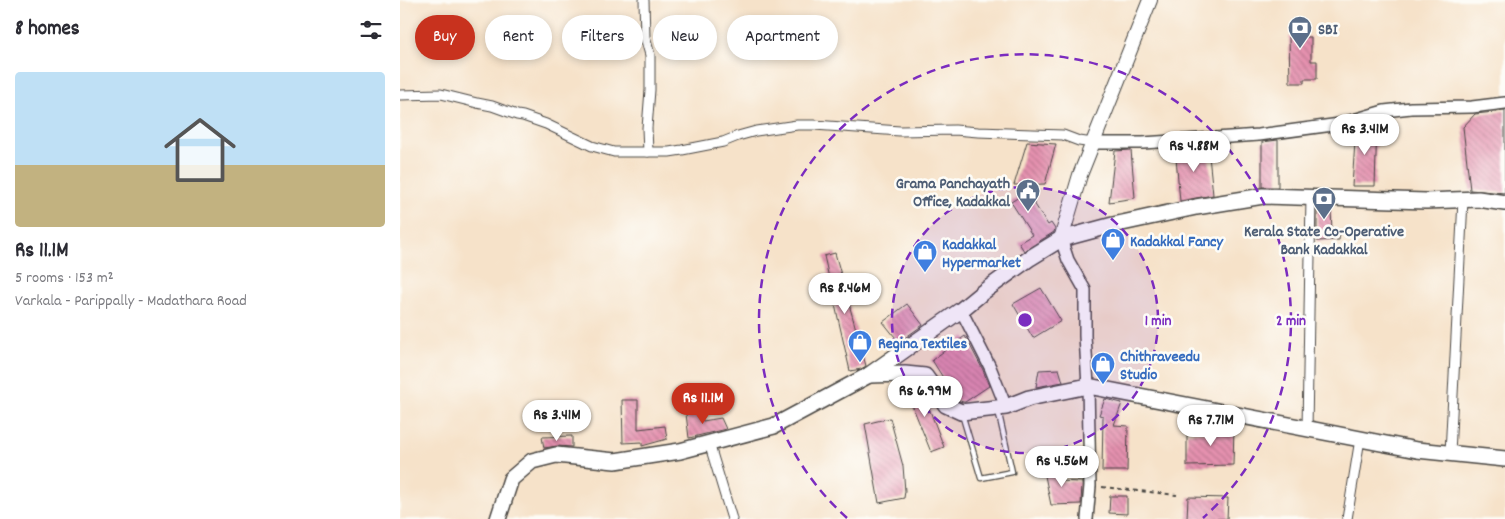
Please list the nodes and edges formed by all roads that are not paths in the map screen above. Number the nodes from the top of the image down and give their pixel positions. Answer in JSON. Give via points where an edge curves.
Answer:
{"nodes":[{"id":1,"x":644,"y":0,"type":"edge"},
{"id":2,"x":1150,"y":0,"type":"edge"},
{"id":3,"x":400,"y":95,"type":"edge"},
{"id":4,"x":1505,"y":103,"type":"edge"},
{"id":5,"x":1093,"y":143,"type":"junction"},
{"id":6,"x":648,"y":152,"type":"junction"},
{"id":7,"x":1311,"y":197,"type":"junction"},
{"id":8,"x":1463,"y":200,"type":"junction"},
{"id":9,"x":1505,"y":203,"type":"edge"},
{"id":10,"x":1061,"y":239,"type":"junction"},
{"id":11,"x":961,"y":310,"type":"junction"},
{"id":12,"x":869,"y":375,"type":"junction"},
{"id":13,"x":1088,"y":386,"type":"junction"},
{"id":14,"x":1002,"y":408,"type":"junction"},
{"id":15,"x":961,"y":412,"type":"junction"},
{"id":16,"x":1307,"y":429,"type":"junction"},
{"id":17,"x":1360,"y":439,"type":"junction"},
{"id":18,"x":708,"y":444,"type":"junction"},
{"id":19,"x":1450,"y":453,"type":"junction"},
{"id":20,"x":1505,"y":459,"type":"edge"},
{"id":21,"x":498,"y":519,"type":"edge"},
{"id":22,"x":732,"y":519,"type":"edge"},
{"id":23,"x":1087,"y":519,"type":"edge"},
{"id":24,"x":1347,"y":519,"type":"edge"}],
"edges":[{"from":1,"to":6,"type":"street","via":[[645,37],[650,55]]},
{"from":2,"to":5,"type":"main road"},
{"from":3,"to":6,"type":"street","via":[[441,94],[523,116],[592,146],[614,152]]},
{"from":4,"to":5,"type":"street","via":[[1384,111],[1340,124],[1258,134],[1143,143]]},
{"from":5,"to":6,"type":"street","via":[[1063,135],[797,125],[756,131],[697,148]]},
{"from":5,"to":10,"type":"main road"},
{"from":7,"to":8,"type":"main road"},
{"from":7,"to":10,"type":"main road","via":[[1263,196],[1196,207]]},
{"from":7,"to":16,"type":"street"},
{"from":8,"to":9,"type":"main road"},
{"from":8,"to":19,"type":"street"},
{"from":10,"to":11,"type":"main road"},
{"from":10,"to":13,"type":"street","via":[[1068,260],[1085,290]]},
{"from":11,"to":12,"type":"main road"},
{"from":11,"to":14,"type":"street","via":[[990,367]]},
{"from":12,"to":15,"type":"main road","via":[[925,376],[946,406]]},
{"from":12,"to":18,"type":"main road","via":[[774,426]]},
{"from":13,"to":14,"type":"main road","via":[[1029,398]]},
{"from":13,"to":16,"type":"main road"},
{"from":13,"to":23,"type":"street","via":[[1090,486]]},
{"from":14,"to":15,"type":"main road"},
{"from":14,"to":15,"type":"lane","via":[[1012,472],[981,478]]},
{"from":16,"to":17,"type":"main road"},
{"from":17,"to":19,"type":"main road"},
{"from":17,"to":24,"type":"street"},
{"from":18,"to":21,"type":"main road","via":[[614,461],[556,455],[532,461],[511,478]]},
{"from":18,"to":22,"type":"street"},
{"from":19,"to":20,"type":"main road"}]}
